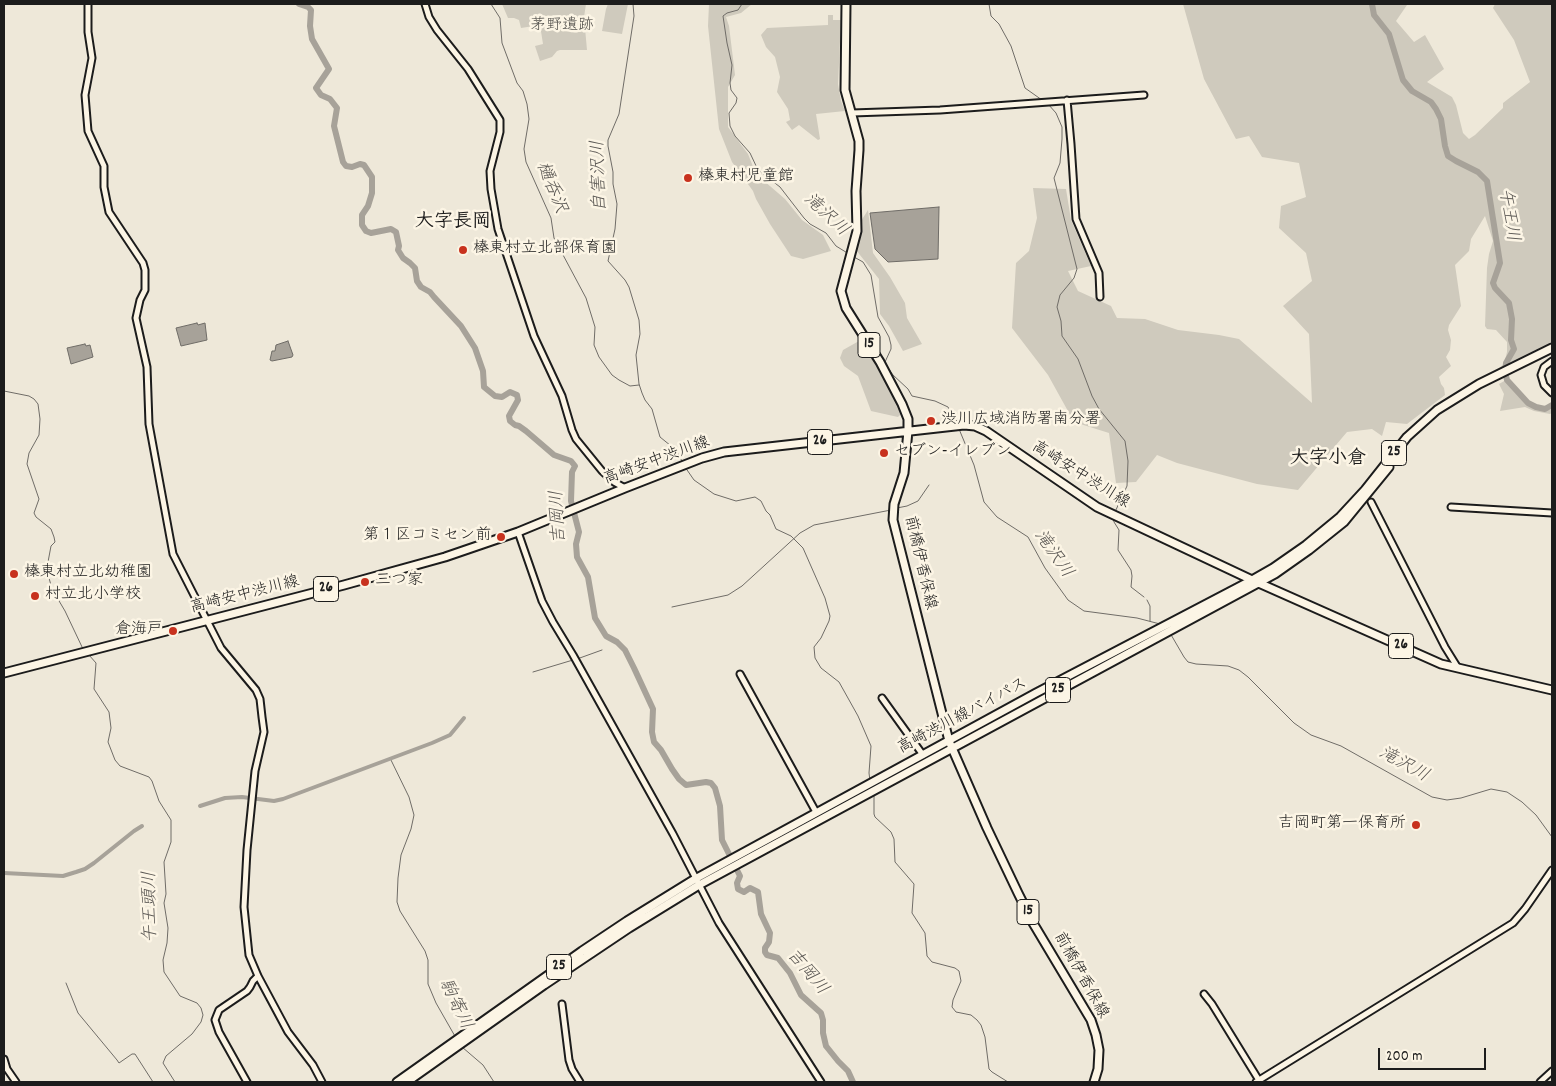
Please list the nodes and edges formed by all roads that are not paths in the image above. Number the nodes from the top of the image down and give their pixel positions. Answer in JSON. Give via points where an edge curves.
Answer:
{"nodes":[{"id":1,"x":88,"y":4,"type":"edge"},
{"id":2,"x":425,"y":4,"type":"edge"},
{"id":3,"x":846,"y":4,"type":"edge"},
{"id":4,"x":1144,"y":95,"type":"dead end"},
{"id":5,"x":1067,"y":100,"type":"junction"},
{"id":6,"x":852,"y":113,"type":"junction"},
{"id":7,"x":1100,"y":298,"type":"dead end"},
{"id":8,"x":1552,"y":348,"type":"edge"},
{"id":9,"x":1552,"y":352,"type":"edge"},
{"id":10,"x":1552,"y":361,"type":"edge"},
{"id":11,"x":1552,"y":393,"type":"edge"},
{"id":12,"x":908,"y":430,"type":"junction"},
{"id":13,"x":625,"y":488,"type":"junction"},
{"id":14,"x":1372,"y":502,"type":"dead end"},
{"id":15,"x":1451,"y":507,"type":"dead end"},
{"id":16,"x":1552,"y":513,"type":"edge"},
{"id":17,"x":518,"y":532,"type":"junction"},
{"id":18,"x":1255,"y":582,"type":"junction"},
{"id":19,"x":207,"y":620,"type":"junction"},
{"id":20,"x":1458,"y":669,"type":"junction"},
{"id":21,"x":4,"y":673,"type":"edge"},
{"id":22,"x":740,"y":674,"type":"dead end"},
{"id":23,"x":1552,"y":690,"type":"edge"},
{"id":24,"x":882,"y":698,"type":"dead end"},
{"id":25,"x":950,"y":744,"type":"junction"},
{"id":26,"x":923,"y":755,"type":"junction"},
{"id":27,"x":866,"y":790,"type":"junction"},
{"id":28,"x":816,"y":812,"type":"junction"},
{"id":29,"x":742,"y":857,"type":"junction"},
{"id":30,"x":1552,"y":870,"type":"edge"},
{"id":31,"x":697,"y":882,"type":"junction"},
{"id":32,"x":258,"y":976,"type":"junction"},
{"id":33,"x":1204,"y":994,"type":"dead end"},
{"id":34,"x":562,"y":1004,"type":"dead end"},
{"id":35,"x":4,"y":1058,"type":"edge"},
{"id":36,"x":1552,"y":1071,"type":"edge"},
{"id":37,"x":16,"y":1082,"type":"edge"},
{"id":38,"x":247,"y":1082,"type":"edge"},
{"id":39,"x":322,"y":1082,"type":"edge"},
{"id":40,"x":397,"y":1082,"type":"edge"},
{"id":41,"x":407,"y":1082,"type":"edge"},
{"id":42,"x":580,"y":1082,"type":"edge"},
{"id":43,"x":821,"y":1082,"type":"edge"},
{"id":44,"x":1094,"y":1082,"type":"edge"},
{"id":45,"x":1258,"y":1082,"type":"edge"},
{"id":46,"x":1540,"y":1082,"type":"edge"}],
"edges":[{"from":1,"to":19,"type":"street","via":[[92,58],[85,95],[88,131],[104,166],[109,212],[146,275],[136,318],[148,373],[149,424],[173,554]]},
{"from":2,"to":13,"type":"street","via":[[437,30],[464,63],[500,120],[490,171],[498,229],[532,331],[558,388],[572,430],[602,470]]},
{"from":3,"to":6,"type":"main road","name":"前橋伊香保線","number":"15","via":[[845,90]]},
{"from":4,"to":5,"type":"street"},
{"from":5,"to":6,"type":"street"},
{"from":5,"to":7,"type":"street","via":[[1076,219],[1099,273]]},
{"from":6,"to":12,"type":"main road","name":"前橋伊香保線","number":"15","via":[[859,142],[857,231],[841,287],[848,313],[880,362],[902,404]]},
{"from":8,"to":18,"type":"main road","name":"高崎渋川線バイパス","number":"25","via":[[1479,384],[1437,410],[1407,437],[1340,517]]},
{"from":9,"to":18,"type":"main road","name":"高崎渋川線バイパス","number":"25","via":[[1464,397],[1439,414],[1411,440],[1344,522],[1275,574]]},
{"from":10,"to":11,"type":"street","via":[[1544,367],[1541,375],[1544,385]]},
{"from":12,"to":13,"type":"main road","name":"高崎安中渋川線","number":"26","via":[[724,452]]},
{"from":12,"to":18,"type":"main road","name":"高崎安中渋川線","number":"26","via":[[975,426],[1097,507]]},
{"from":12,"to":25,"type":"main road","name":"前橋伊香保線","number":"15","via":[[904,473],[894,504],[893,520]]},
{"from":13,"to":17,"type":"main road","name":"高崎安中渋川線","number":"26"},
{"from":14,"to":20,"type":"street"},
{"from":15,"to":16,"type":"street"},
{"from":17,"to":19,"type":"main road","name":"高崎安中渋川線","number":"26","via":[[413,566]]},
{"from":17,"to":31,"type":"street","via":[[542,601]]},
{"from":18,"to":20,"type":"main road","name":"高崎安中渋川線","number":"26"},
{"from":18,"to":25,"type":"main road","name":"高崎渋川線バイパス","number":"25"},
{"from":19,"to":21,"type":"main road","name":"高崎安中渋川線","number":"26"},
{"from":19,"to":32,"type":"street","via":[[222,649],[260,699],[264,732],[255,771],[244,907],[249,954]]},
{"from":20,"to":23,"type":"main road","name":"高崎安中渋川線","number":"26"},
{"from":22,"to":28,"type":"street"},
{"from":24,"to":26,"type":"street"},
{"from":25,"to":26,"type":"main road","name":"高崎渋川線バイパス","number":"25"},
{"from":25,"to":27,"type":"main road","name":"高崎渋川線バイパス","number":"25","via":[[876,789]]},
{"from":25,"to":44,"type":"main road","name":"前橋伊香保線","number":"15","via":[[1018,893],[1091,1020],[1099,1050]]},
{"from":26,"to":27,"type":"main road","name":"高崎渋川線バイパス","number":"25","via":[[877,780]]},
{"from":27,"to":28,"type":"main road","name":"高崎渋川線バイパス","number":"25"},
{"from":27,"to":29,"type":"main road","name":"高崎渋川線バイパス","number":"25"},
{"from":28,"to":29,"type":"main road","name":"高崎渋川線バイパス","number":"25"},
{"from":29,"to":31,"type":"main road","name":"高崎渋川線バイパス","number":"25"},
{"from":30,"to":45,"type":"street","via":[[1513,924]]},
{"from":31,"to":40,"type":"main road","name":"高崎渋川線バイパス","number":"25","via":[[627,920]]},
{"from":31,"to":41,"type":"main road","name":"高崎渋川線バイパス","number":"25"},
{"from":31,"to":43,"type":"street","via":[[732,946]]},
{"from":32,"to":38,"type":"street","via":[[246,991],[219,1010],[215,1020]]},
{"from":32,"to":39,"type":"street","via":[[288,1032]]},
{"from":33,"to":45,"type":"street"},
{"from":34,"to":42,"type":"street","via":[[569,1060]]},
{"from":35,"to":37,"type":"street"},
{"from":36,"to":46,"type":"street"}]}
